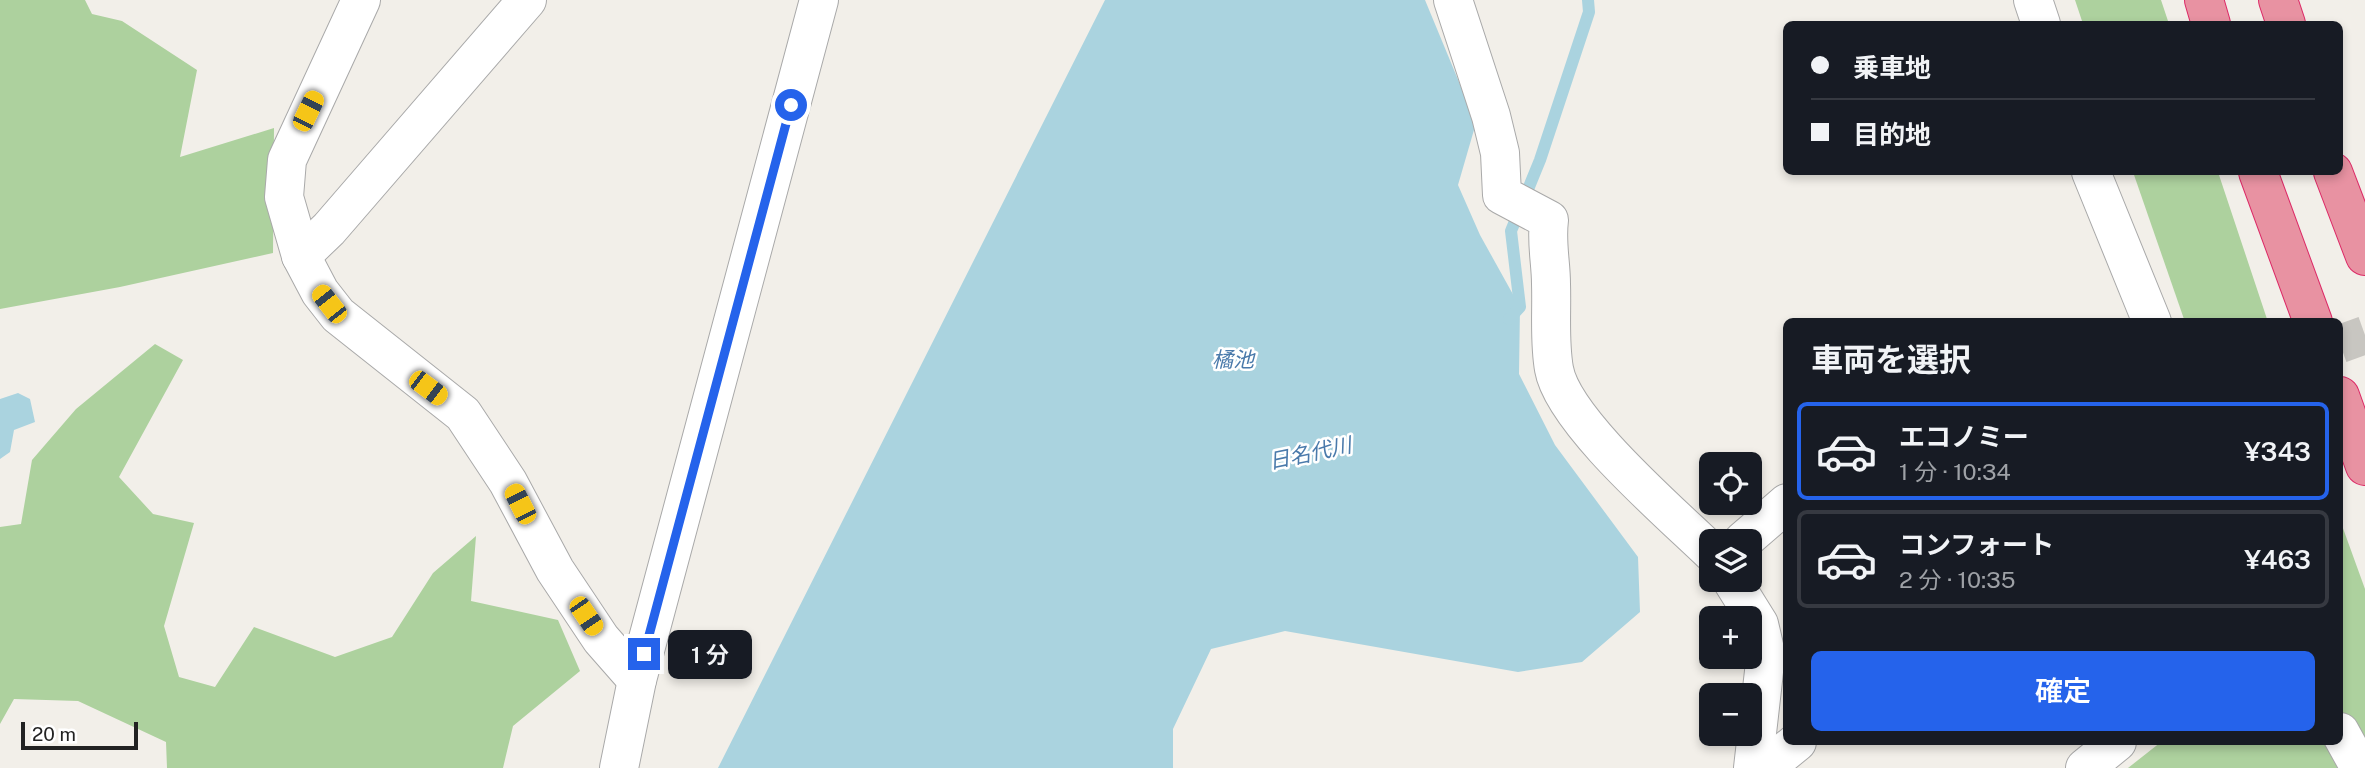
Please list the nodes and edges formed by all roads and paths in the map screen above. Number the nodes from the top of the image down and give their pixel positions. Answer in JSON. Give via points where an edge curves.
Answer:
{"nodes":[{"id":1,"x":361,"y":0,"type":"edge"},
{"id":2,"x":527,"y":0,"type":"edge"},
{"id":3,"x":819,"y":0,"type":"edge"},
{"id":4,"x":1453,"y":0,"type":"edge"},
{"id":5,"x":2033,"y":0,"type":"edge"},
{"id":6,"x":2204,"y":0,"type":"edge"},
{"id":7,"x":2278,"y":0,"type":"edge"},
{"id":8,"x":2040,"y":21,"type":"edge"},
{"id":9,"x":2210,"y":21,"type":"edge"},
{"id":10,"x":2285,"y":21,"type":"edge"},
{"id":11,"x":2092,"y":175,"type":"edge"},
{"id":12,"x":2259,"y":175,"type":"edge"},
{"id":13,"x":2334,"y":175,"type":"edge"},
{"id":14,"x":301,"y":256,"type":"junction"},
{"id":15,"x":2365,"y":256,"type":"edge"},
{"id":16,"x":2150,"y":318,"type":"edge"},
{"id":17,"x":2312,"y":318,"type":"edge"},
{"id":18,"x":2343,"y":404,"type":"edge"},
{"id":19,"x":2365,"y":466,"type":"edge"},
{"id":20,"x":1783,"y":506,"type":"edge"},
{"id":21,"x":1757,"y":529,"type":"edge"},
{"id":22,"x":1699,"y":540,"type":"edge"},
{"id":23,"x":1739,"y":592,"type":"edge"},
{"id":24,"x":637,"y":680,"type":"junction"},
{"id":25,"x":2343,"y":737,"type":"edge"},
{"id":26,"x":1793,"y":745,"type":"edge"},
{"id":27,"x":2113,"y":745,"type":"edge"},
{"id":28,"x":619,"y":768,"type":"edge"},
{"id":29,"x":1753,"y":768,"type":"edge"},
{"id":30,"x":1765,"y":768,"type":"edge"},
{"id":31,"x":2085,"y":768,"type":"edge"},
{"id":32,"x":2360,"y":768,"type":"edge"}],
"edges":[{"from":1,"to":14,"type":"street","via":[[287,160],[284,197]]},
{"from":2,"to":14,"type":"street"},
{"from":3,"to":24,"type":"street"},
{"from":4,"to":22,"type":"street","via":[[1491,116],[1500,153],[1502,195],[1549,220],[1546,243],[1554,372],[1582,425]]},
{"from":5,"to":8,"type":"street"},
{"from":6,"to":9,"type":"highway"},
{"from":7,"to":10,"type":"highway"},
{"from":11,"to":16,"type":"street"},
{"from":12,"to":17,"type":"highway"},
{"from":13,"to":15,"type":"highway"},
{"from":14,"to":24,"type":"street","via":[[338,315],[463,414],[508,482],[555,570],[601,639]]},
{"from":18,"to":19,"type":"highway"},
{"from":20,"to":21,"type":"street"},
{"from":23,"to":29,"type":"street","via":[[1759,624],[1766,654]]},
{"from":24,"to":28,"type":"street"},
{"from":25,"to":32,"type":"street"},
{"from":26,"to":30,"type":"street"},
{"from":27,"to":31,"type":"street"}]}
